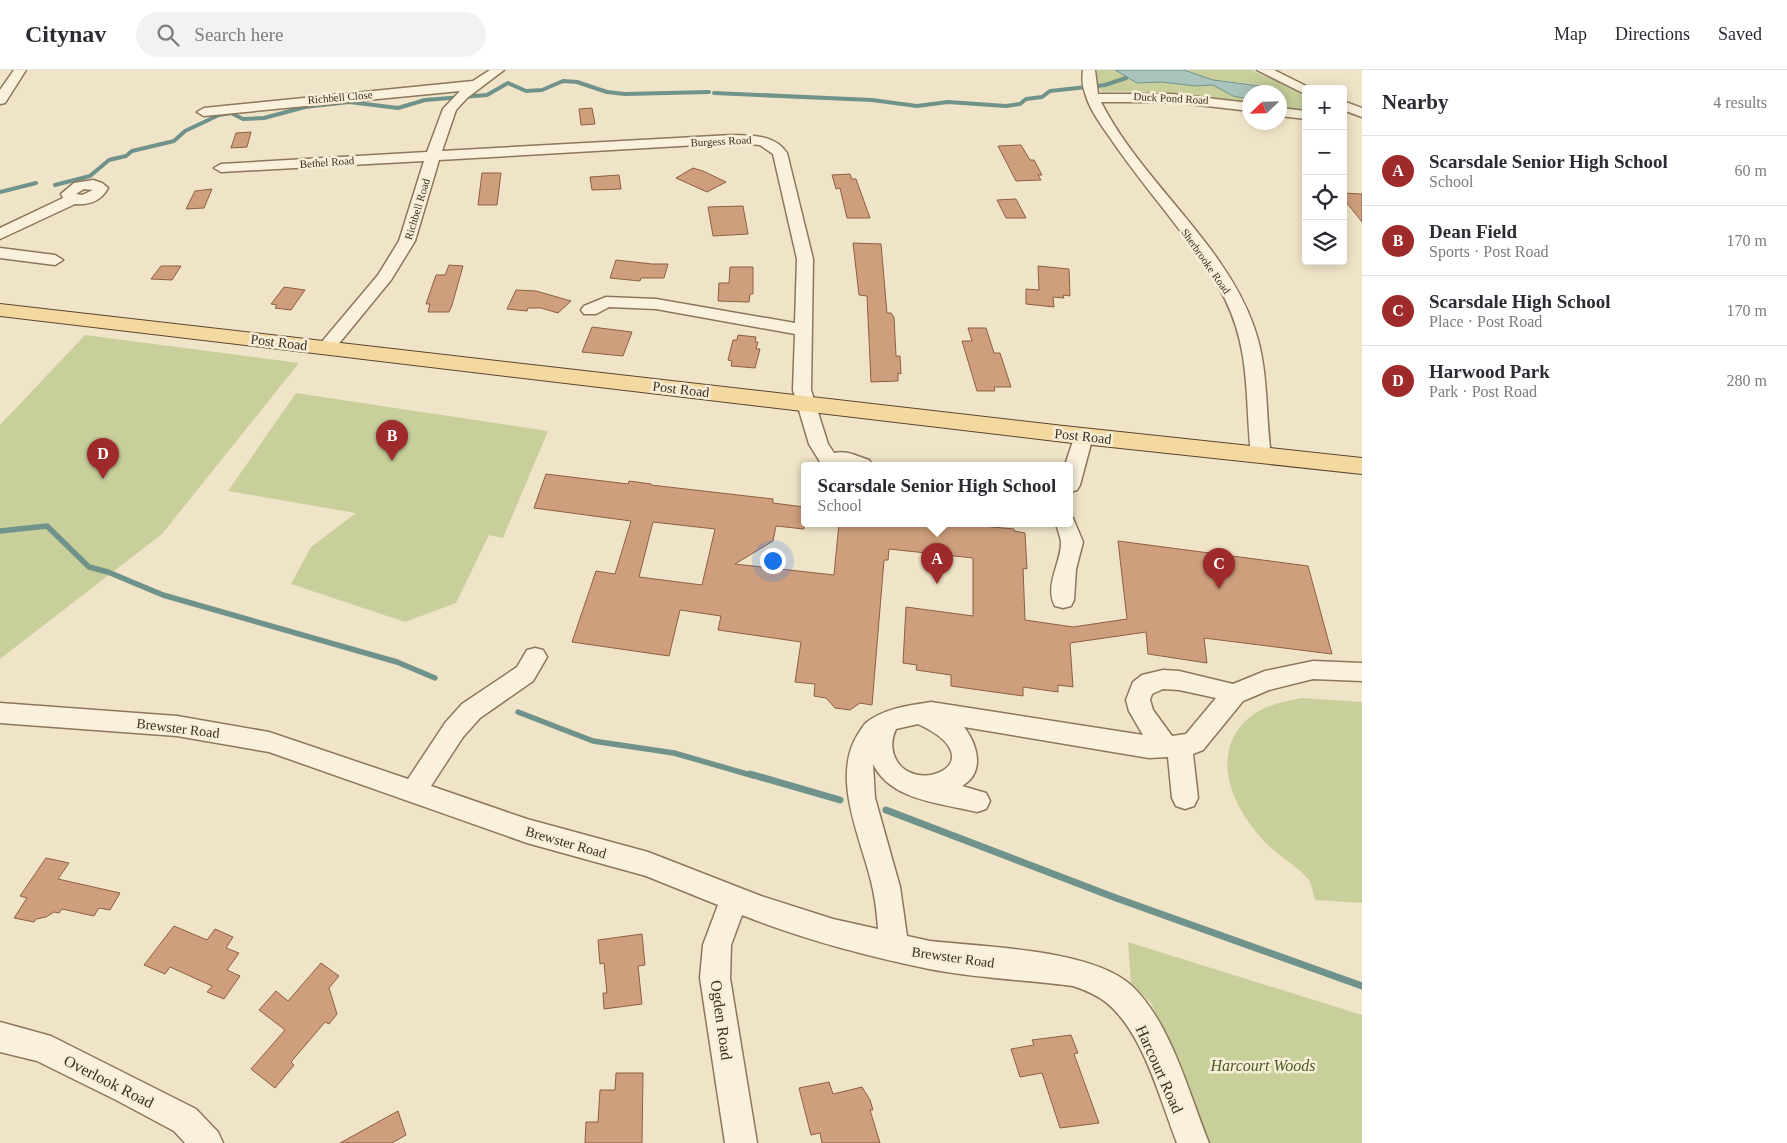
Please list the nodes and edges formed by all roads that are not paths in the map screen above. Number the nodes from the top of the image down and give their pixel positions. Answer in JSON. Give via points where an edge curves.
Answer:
{"nodes":[{"id":1,"x":498,"y":70,"type":"edge"},
{"id":2,"x":1089,"y":70,"type":"edge"},
{"id":3,"x":1263,"y":70,"type":"edge"},
{"id":4,"x":17,"y":75,"type":"edge"},
{"id":5,"x":0,"y":81,"type":"edge"},
{"id":6,"x":476,"y":85,"type":"junction"},
{"id":7,"x":1302,"y":87,"type":"edge"},
{"id":8,"x":1090,"y":91,"type":"junction"},
{"id":9,"x":1358,"y":95,"type":"dead end"},
{"id":10,"x":0,"y":100,"type":"edge"},
{"id":11,"x":1242,"y":105,"type":"edge"},
{"id":12,"x":1349,"y":108,"type":"edge"},
{"id":13,"x":204,"y":112,"type":"dead end"},
{"id":14,"x":1287,"y":113,"type":"edge"},
{"id":15,"x":1302,"y":115,"type":"edge"},
{"id":16,"x":433,"y":156,"type":"junction"},
{"id":17,"x":221,"y":168,"type":"dead end"},
{"id":18,"x":73,"y":199,"type":"dead end"},
{"id":19,"x":26,"y":221,"type":"junction"},
{"id":20,"x":0,"y":234,"type":"edge"},
{"id":21,"x":0,"y":253,"type":"edge"},
{"id":22,"x":23,"y":256,"type":"junction"},
{"id":23,"x":55,"y":260,"type":"dead end"},
{"id":24,"x":0,"y":310,"type":"edge"},
{"id":25,"x":590,"y":310,"type":"dead end"},
{"id":26,"x":804,"y":330,"type":"junction"},
{"id":27,"x":326,"y":348,"type":"junction"},
{"id":28,"x":804,"y":403,"type":"junction"},
{"id":29,"x":1083,"y":436,"type":"junction"},
{"id":30,"x":1261,"y":455,"type":"junction"},
{"id":31,"x":830,"y":462,"type":"edge"},
{"id":32,"x":833,"y":462,"type":"edge"},
{"id":33,"x":853,"y":462,"type":"edge"},
{"id":34,"x":1362,"y":466,"type":"edge"},
{"id":35,"x":1073,"y":472,"type":"edge"},
{"id":36,"x":1067,"y":527,"type":"edge"},
{"id":37,"x":1063,"y":600,"type":"dead end"},
{"id":38,"x":535,"y":657,"type":"dead end"},
{"id":39,"x":1362,"y":672,"type":"edge"},
{"id":40,"x":1234,"y":694,"type":"junction"},
{"id":41,"x":0,"y":713,"type":"edge"},
{"id":42,"x":916,"y":713,"type":"junction"},
{"id":43,"x":889,"y":720,"type":"junction"},
{"id":44,"x":1000,"y":723,"type":"junction"},
{"id":45,"x":964,"y":745,"type":"junction"},
{"id":46,"x":1172,"y":746,"type":"junction"},
{"id":47,"x":893,"y":776,"type":"junction"},
{"id":48,"x":920,"y":787,"type":"junction"},
{"id":49,"x":413,"y":792,"type":"junction"},
{"id":50,"x":862,"y":794,"type":"junction"},
{"id":51,"x":1185,"y":798,"type":"dead end"},
{"id":52,"x":977,"y":801,"type":"dead end"},
{"id":53,"x":734,"y":898,"type":"junction"},
{"id":54,"x":893,"y":948,"type":"junction"},
{"id":55,"x":1123,"y":998,"type":"joint"},
{"id":56,"x":0,"y":1037,"type":"edge"},
{"id":57,"x":207,"y":1143,"type":"edge"},
{"id":58,"x":741,"y":1143,"type":"edge"},
{"id":59,"x":1192,"y":1143,"type":"edge"}],
"edges":[{"from":1,"to":6,"type":"street","name":"Richbell Road"},
{"from":2,"to":8,"type":"street"},
{"from":3,"to":7,"type":"street"},
{"from":4,"to":5,"type":"street"},
{"from":4,"to":10,"type":"street"},
{"from":6,"to":13,"type":"street","name":"Richbell Close"},
{"from":6,"to":16,"type":"street","name":"Richbell Road","via":[[450,109]]},
{"from":8,"to":11,"type":"street","name":"Duck Pond Road","via":[[1181,96]]},
{"from":8,"to":30,"type":"street","name":"Sherbrooke Road","via":[[1134,162],[1214,269],[1244,322],[1254,353]]},
{"from":9,"to":12,"type":"street"},
{"from":14,"to":15,"type":"street"},
{"from":16,"to":17,"type":"street","name":"Bethel Road"},
{"from":16,"to":26,"type":"street","name":"Burgess Road","via":[[732,139],[769,142],[780,153],[805,259]]},
{"from":16,"to":27,"type":"street","name":"Richbell Road","via":[[399,257]]},
{"from":18,"to":19,"type":"street"},
{"from":19,"to":20,"type":"street"},
{"from":19,"to":22,"type":"street","via":[[19,246]]},
{"from":21,"to":22,"type":"street"},
{"from":22,"to":23,"type":"street"},
{"from":24,"to":27,"type":"main road","name":"Post Road"},
{"from":25,"to":26,"type":"street","via":[[606,302],[648,303]]},
{"from":26,"to":28,"type":"street","name":"Burgess Road"},
{"from":27,"to":28,"type":"main road","name":"Post Road"},
{"from":28,"to":29,"type":"main road","name":"Post Road"},
{"from":28,"to":31,"type":"street","name":"Burgess Road","via":[[818,447]]},
{"from":29,"to":30,"type":"main road","name":"Post Road"},
{"from":29,"to":35,"type":"street"},
{"from":30,"to":34,"type":"main road","name":"Post Road"},
{"from":32,"to":33,"type":"street","via":[[842,458]]},
{"from":36,"to":37,"type":"street","via":[[1072,542],[1065,569]]},
{"from":38,"to":49,"type":"street","via":[[524,674],[471,710]]},
{"from":39,"to":40,"type":"street","via":[[1313,670],[1265,681]]},
{"from":40,"to":46,"type":"street","via":[[1194,742]]},
{"from":40,"to":46,"type":"street","via":[[1184,680],[1147,683],[1140,690],[1138,700],[1145,717]]},
{"from":41,"to":49,"type":"street","name":"Brewster Road","via":[[120,720],[269,742]]},
{"from":42,"to":43,"type":"street"},
{"from":42,"to":44,"type":"street","via":[[961,715]]},
{"from":42,"to":45,"type":"street","via":[[948,727]]},
{"from":43,"to":47,"type":"street","via":[[880,736],[880,746],[883,760]]},
{"from":43,"to":50,"type":"street","via":[[865,738],[858,759]]},
{"from":44,"to":45,"type":"street","via":[[977,732]]},
{"from":44,"to":46,"type":"street","via":[[1149,747]]},
{"from":45,"to":48,"type":"street","via":[[966,765],[962,774],[950,782]]},
{"from":46,"to":51,"type":"street"},
{"from":47,"to":48,"type":"street"},
{"from":47,"to":50,"type":"street","via":[[875,781]]},
{"from":48,"to":52,"type":"street"},
{"from":49,"to":53,"type":"street","name":"Brewster Road","via":[[527,831],[648,864]]},
{"from":50,"to":54,"type":"street","via":[[867,824],[885,880]]},
{"from":53,"to":54,"type":"street","name":"Brewster Road","via":[[833,933]]},
{"from":53,"to":58,"type":"street","name":"Ogden Road","via":[[717,945],[715,978]]},
{"from":54,"to":55,"type":"street","name":"Brewster Road","via":[[1073,972],[1093,978]]},
{"from":55,"to":59,"type":"street","name":"Harcourt Road","via":[[1148,1035]]},
{"from":56,"to":57,"type":"street","name":"Overlook Road","via":[[40,1047],[127,1089],[185,1120]]}]}
